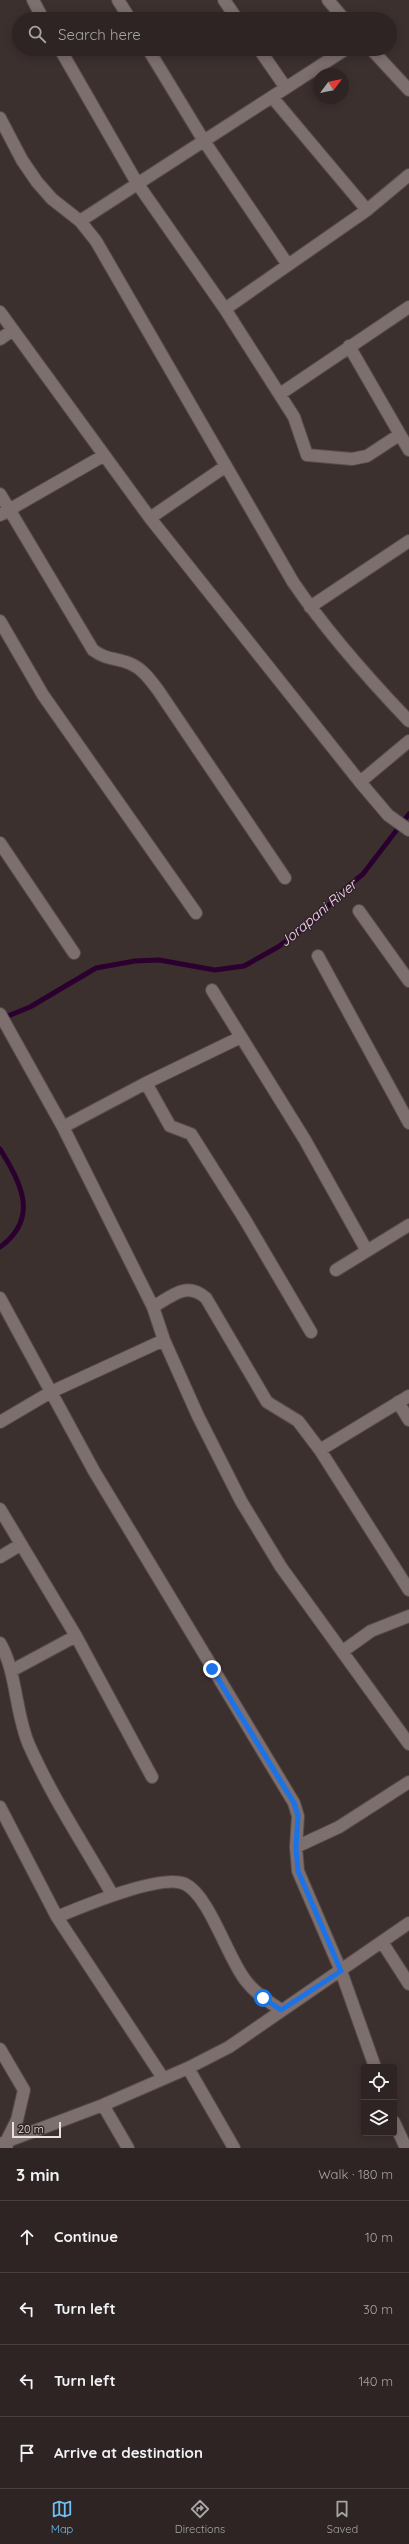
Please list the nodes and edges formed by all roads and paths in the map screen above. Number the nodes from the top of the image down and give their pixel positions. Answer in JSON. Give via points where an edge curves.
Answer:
{"nodes":[{"id":1,"x":33,"y":0,"type":"edge"},
{"id":2,"x":118,"y":0,"type":"edge"},
{"id":3,"x":224,"y":0,"type":"edge"},
{"id":4,"x":328,"y":0,"type":"edge"},
{"id":5,"x":40,"y":12,"type":"edge"},
{"id":6,"x":126,"y":12,"type":"edge"},
{"id":7,"x":232,"y":12,"type":"edge"},
{"id":8,"x":338,"y":12,"type":"edge"},
{"id":9,"x":64,"y":56,"type":"edge"},
{"id":10,"x":152,"y":56,"type":"edge"},
{"id":11,"x":264,"y":56,"type":"edge"},
{"id":12,"x":335,"y":56,"type":"edge"},
{"id":13,"x":377,"y":56,"type":"edge"},
{"id":14,"x":286,"y":88,"type":"junction"},
{"id":15,"x":409,"y":90,"type":"edge"},
{"id":16,"x":272,"y":97,"type":"junction"},
{"id":17,"x":0,"y":118,"type":"edge"},
{"id":18,"x":204,"y":141,"type":"junction"},
{"id":19,"x":409,"y":174,"type":"edge"},
{"id":20,"x":137,"y":183,"type":"junction"},
{"id":21,"x":367,"y":210,"type":"junction"},
{"id":22,"x":80,"y":221,"type":"junction"},
{"id":23,"x":288,"y":265,"type":"junction"},
{"id":24,"x":409,"y":307,"type":"edge"},
{"id":25,"x":225,"y":309,"type":"junction"},
{"id":26,"x":0,"y":312,"type":"edge"},
{"id":27,"x":13,"y":330,"type":"junction"},
{"id":28,"x":0,"y":339,"type":"edge"},
{"id":29,"x":349,"y":346,"type":"junction"},
{"id":30,"x":280,"y":394,"type":"junction"},
{"id":31,"x":399,"y":435,"type":"junction"},
{"id":32,"x":409,"y":450,"type":"edge"},
{"id":33,"x":103,"y":456,"type":"junction"},
{"id":34,"x":226,"y":466,"type":"junction"},
{"id":35,"x":0,"y":494,"type":"edge"},
{"id":36,"x":5,"y":512,"type":"edge"},
{"id":37,"x":150,"y":518,"type":"junction"},
{"id":38,"x":408,"y":544,"type":"edge"},
{"id":39,"x":310,"y":607,"type":"junction"},
{"id":40,"x":0,"y":621,"type":"edge"},
{"id":41,"x":409,"y":721,"type":"edge"},
{"id":42,"x":409,"y":741,"type":"edge"},
{"id":43,"x":360,"y":782,"type":"junction"},
{"id":44,"x":409,"y":830,"type":"edge"},
{"id":45,"x":0,"y":843,"type":"edge"},
{"id":46,"x":286,"y":878,"type":"dead end"},
{"id":47,"x":359,"y":911,"type":"dead end"},
{"id":48,"x":196,"y":913,"type":"dead end"},
{"id":49,"x":74,"y":953,"type":"dead end"},
{"id":50,"x":318,"y":956,"type":"dead end"},
{"id":51,"x":409,"y":981,"type":"edge"},
{"id":52,"x":212,"y":990,"type":"dead end"},
{"id":53,"x":0,"y":1014,"type":"edge"},
{"id":54,"x":241,"y":1037,"type":"junction"},
{"id":55,"x":146,"y":1083,"type":"junction"},
{"id":56,"x":409,"y":1123,"type":"edge"},
{"id":57,"x":63,"y":1127,"type":"junction"},
{"id":58,"x":409,"y":1225,"type":"edge"},
{"id":59,"x":367,"y":1251,"type":"junction"},
{"id":60,"x":336,"y":1270,"type":"dead end"},
{"id":61,"x":0,"y":1298,"type":"edge"},
{"id":62,"x":153,"y":1307,"type":"junction"},
{"id":63,"x":311,"y":1332,"type":"dead end"},
{"id":64,"x":164,"y":1340,"type":"junction"},
{"id":65,"x":51,"y":1392,"type":"junction"},
{"id":66,"x":409,"y":1396,"type":"edge"},
{"id":67,"x":398,"y":1402,"type":"junction"},
{"id":68,"x":409,"y":1420,"type":"edge"},
{"id":69,"x":0,"y":1422,"type":"edge"},
{"id":70,"x":320,"y":1450,"type":"junction"},
{"id":71,"x":0,"y":1509,"type":"edge"},
{"id":72,"x":20,"y":1545,"type":"junction"},
{"id":73,"x":0,"y":1557,"type":"edge"},
{"id":74,"x":409,"y":1590,"type":"edge"},
{"id":75,"x":409,"y":1616,"type":"edge"},
{"id":76,"x":76,"y":1636,"type":"junction"},
{"id":77,"x":0,"y":1643,"type":"edge"},
{"id":78,"x":342,"y":1651,"type":"junction"},
{"id":79,"x":11,"y":1672,"type":"junction"},
{"id":80,"x":409,"y":1744,"type":"edge"},
{"id":81,"x":152,"y":1777,"type":"dead end"},
{"id":82,"x":409,"y":1782,"type":"edge"},
{"id":83,"x":0,"y":1807,"type":"edge"},
{"id":84,"x":296,"y":1847,"type":"junction"},
{"id":85,"x":112,"y":1894,"type":"junction"},
{"id":86,"x":57,"y":1917,"type":"junction"},
{"id":87,"x":409,"y":1923,"type":"edge"},
{"id":88,"x":382,"y":1942,"type":"junction"},
{"id":89,"x":341,"y":1971,"type":"junction"},
{"id":90,"x":409,"y":1984,"type":"edge"},
{"id":91,"x":281,"y":2010,"type":"junction"},
{"id":92,"x":0,"y":2049,"type":"edge"},
{"id":93,"x":374,"y":2064,"type":"edge"},
{"id":94,"x":188,"y":2068,"type":"junction"},
{"id":95,"x":163,"y":2078,"type":"junction"},
{"id":96,"x":103,"y":2105,"type":"junction"},
{"id":97,"x":397,"y":2128,"type":"edge"},
{"id":98,"x":5,"y":2145,"type":"edge"},
{"id":99,"x":128,"y":2148,"type":"edge"},
{"id":100,"x":234,"y":2148,"type":"edge"},
{"id":101,"x":406,"y":2148,"type":"edge"}],
"edges":[{"from":1,"to":5,"type":"street"},
{"from":2,"to":6,"type":"street"},
{"from":3,"to":7,"type":"street"},
{"from":4,"to":8,"type":"street"},
{"from":9,"to":20,"type":"street"},
{"from":10,"to":18,"type":"street"},
{"from":11,"to":14,"type":"street"},
{"from":12,"to":14,"type":"street"},
{"from":13,"to":15,"type":"street"},
{"from":14,"to":16,"type":"street"},
{"from":16,"to":18,"type":"street"},
{"from":16,"to":21,"type":"street"},
{"from":17,"to":22,"type":"street","via":[[37,182],[52,199]]},
{"from":18,"to":20,"type":"street"},
{"from":18,"to":23,"type":"street"},
{"from":19,"to":21,"type":"street"},
{"from":20,"to":22,"type":"street"},
{"from":20,"to":25,"type":"street"},
{"from":21,"to":23,"type":"street"},
{"from":22,"to":34,"type":"street","via":[[96,241]]},
{"from":23,"to":25,"type":"street"},
{"from":24,"to":29,"type":"street"},
{"from":25,"to":30,"type":"street"},
{"from":26,"to":27,"type":"street"},
{"from":27,"to":28,"type":"street"},
{"from":27,"to":33,"type":"street"},
{"from":29,"to":30,"type":"street"},
{"from":29,"to":31,"type":"street"},
{"from":30,"to":31,"type":"street","via":[[294,417],[307,455],[352,459],[367,456]]},
{"from":31,"to":32,"type":"street"},
{"from":33,"to":36,"type":"street"},
{"from":33,"to":37,"type":"street"},
{"from":34,"to":37,"type":"street"},
{"from":34,"to":39,"type":"street"},
{"from":35,"to":36,"type":"street"},
{"from":36,"to":46,"type":"street","via":[[93,650],[103,658],[132,664],[144,673]]},
{"from":37,"to":43,"type":"street"},
{"from":38,"to":39,"type":"street"},
{"from":39,"to":41,"type":"street","via":[[373,683]]},
{"from":40,"to":48,"type":"street","via":[[42,695]]},
{"from":42,"to":43,"type":"street"},
{"from":43,"to":44,"type":"street","via":[[388,815]]},
{"from":45,"to":49,"type":"street"},
{"from":47,"to":51,"type":"street"},
{"from":50,"to":56,"type":"street"},
{"from":52,"to":54,"type":"street"},
{"from":53,"to":57,"type":"street"},
{"from":54,"to":55,"type":"street"},
{"from":54,"to":59,"type":"street","via":[[305,1140]]},
{"from":55,"to":57,"type":"street"},
{"from":55,"to":63,"type":"street","via":[[170,1126],[191,1134]]},
{"from":57,"to":62,"type":"street"},
{"from":58,"to":59,"type":"street"},
{"from":59,"to":60,"type":"street"},
{"from":61,"to":65,"type":"street"},
{"from":62,"to":64,"type":"street"},
{"from":62,"to":70,"type":"street","via":[[188,1289],[197,1291],[206,1298],[267,1402],[298,1421]]},
{"from":64,"to":65,"type":"street"},
{"from":64,"to":78,"type":"street","via":[[198,1416],[241,1501],[281,1567]]},
{"from":65,"to":69,"type":"street"},
{"from":65,"to":84,"type":"street","via":[[137,1546],[294,1803],[298,1816]]},
{"from":66,"to":67,"type":"street"},
{"from":67,"to":68,"type":"street"},
{"from":67,"to":70,"type":"street"},
{"from":70,"to":74,"type":"street"},
{"from":71,"to":72,"type":"street"},
{"from":72,"to":73,"type":"street"},
{"from":72,"to":76,"type":"street"},
{"from":75,"to":78,"type":"street","via":[[371,1631]]},
{"from":76,"to":79,"type":"street"},
{"from":76,"to":81,"type":"street"},
{"from":77,"to":79,"type":"street"},
{"from":78,"to":80,"type":"street"},
{"from":79,"to":85,"type":"street","via":[[17,1710],[29,1745]]},
{"from":82,"to":84,"type":"street","via":[[339,1827]]},
{"from":83,"to":86,"type":"street"},
{"from":84,"to":89,"type":"street","via":[[298,1871]]},
{"from":85,"to":86,"type":"street"},
{"from":85,"to":91,"type":"street","via":[[172,1882],[185,1884],[198,1895],[245,1980],[263,1998]]},
{"from":86,"to":95,"type":"street"},
{"from":87,"to":88,"type":"street"},
{"from":88,"to":89,"type":"street"},
{"from":88,"to":90,"type":"street"},
{"from":89,"to":91,"type":"street"},
{"from":89,"to":93,"type":"street"},
{"from":91,"to":94,"type":"street","via":[[229,2047]]},
{"from":92,"to":98,"type":"street","via":[[24,2090],[17,2120]]},
{"from":94,"to":95,"type":"street"},
{"from":94,"to":100,"type":"street"},
{"from":95,"to":96,"type":"street"},
{"from":96,"to":98,"type":"street"},
{"from":96,"to":99,"type":"street"},
{"from":97,"to":101,"type":"street"}]}
